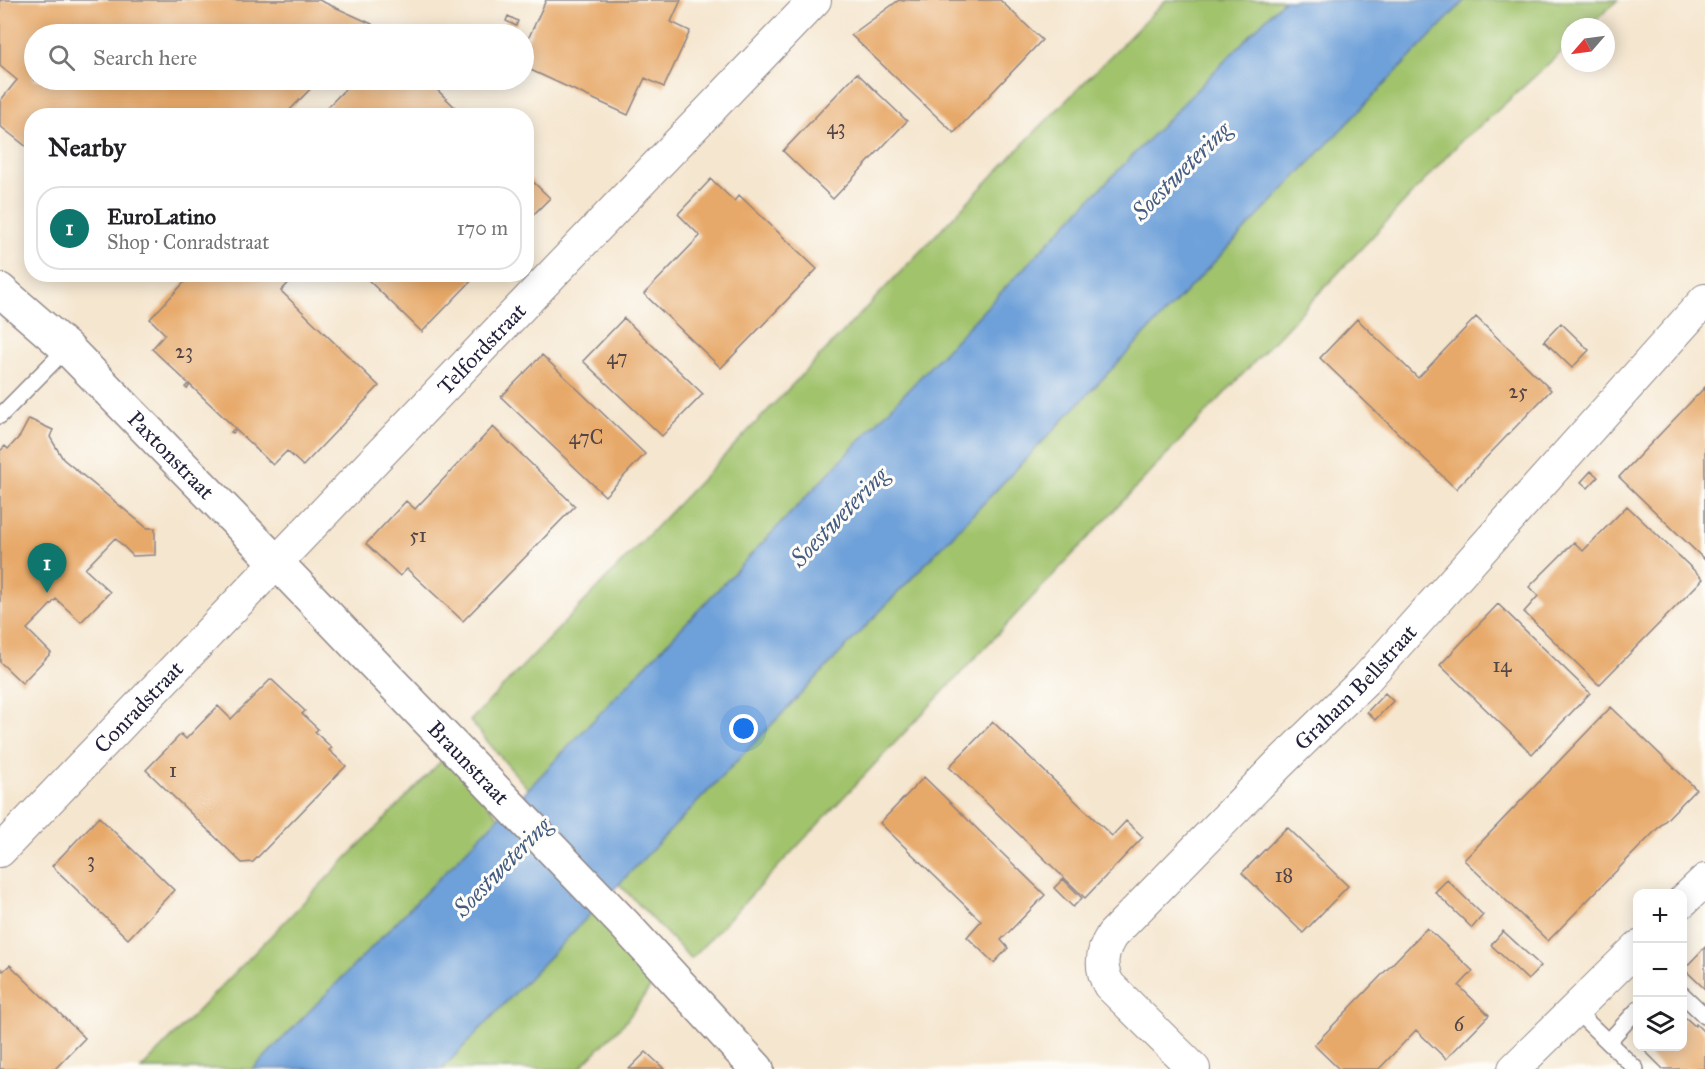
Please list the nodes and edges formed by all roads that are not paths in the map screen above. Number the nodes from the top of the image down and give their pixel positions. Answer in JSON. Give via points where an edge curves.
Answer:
{"nodes":[{"id":1,"x":809,"y":2,"type":"edge"},
{"id":2,"x":0,"y":291,"type":"edge"},
{"id":3,"x":1705,"y":300,"type":"edge"},
{"id":4,"x":67,"y":348,"type":"junction"},
{"id":5,"x":0,"y":416,"type":"edge"},
{"id":6,"x":276,"y":562,"type":"junction"},
{"id":7,"x":0,"y":851,"type":"edge"},
{"id":8,"x":1705,"y":880,"type":"edge"},
{"id":9,"x":1687,"y":898,"type":"edge"},
{"id":10,"x":1633,"y":952,"type":"edge"},
{"id":11,"x":1686,"y":997,"type":"edge"},
{"id":12,"x":1574,"y":1009,"type":"junction"},
{"id":13,"x":1633,"y":1014,"type":"edge"},
{"id":14,"x":1705,"y":1016,"type":"edge"},
{"id":15,"x":1608,"y":1042,"type":"junction"},
{"id":16,"x":758,"y":1069,"type":"edge"},
{"id":17,"x":1194,"y":1069,"type":"edge"},
{"id":18,"x":1514,"y":1069,"type":"edge"},
{"id":19,"x":1636,"y":1069,"type":"edge"}],
"edges":[{"from":1,"to":6,"type":"street","name":"Telfordstraat"},
{"from":2,"to":4,"type":"street","name":"Paxtonstraat"},
{"from":3,"to":17,"type":"street","name":"Graham Bellstraat","via":[[1365,680],[1112,935],[1101,964],[1108,985]]},
{"from":4,"to":5,"type":"lane"},
{"from":4,"to":6,"type":"street","name":"Paxtonstraat"},
{"from":6,"to":7,"type":"street","name":"Conradstraat"},
{"from":6,"to":16,"type":"street","name":"Braunstraat"},
{"from":8,"to":9,"type":"street"},
{"from":10,"to":12,"type":"street"},
{"from":11,"to":14,"type":"lane"},
{"from":12,"to":15,"type":"lane"},
{"from":12,"to":18,"type":"street"},
{"from":13,"to":15,"type":"lane"},
{"from":15,"to":19,"type":"lane"}]}
